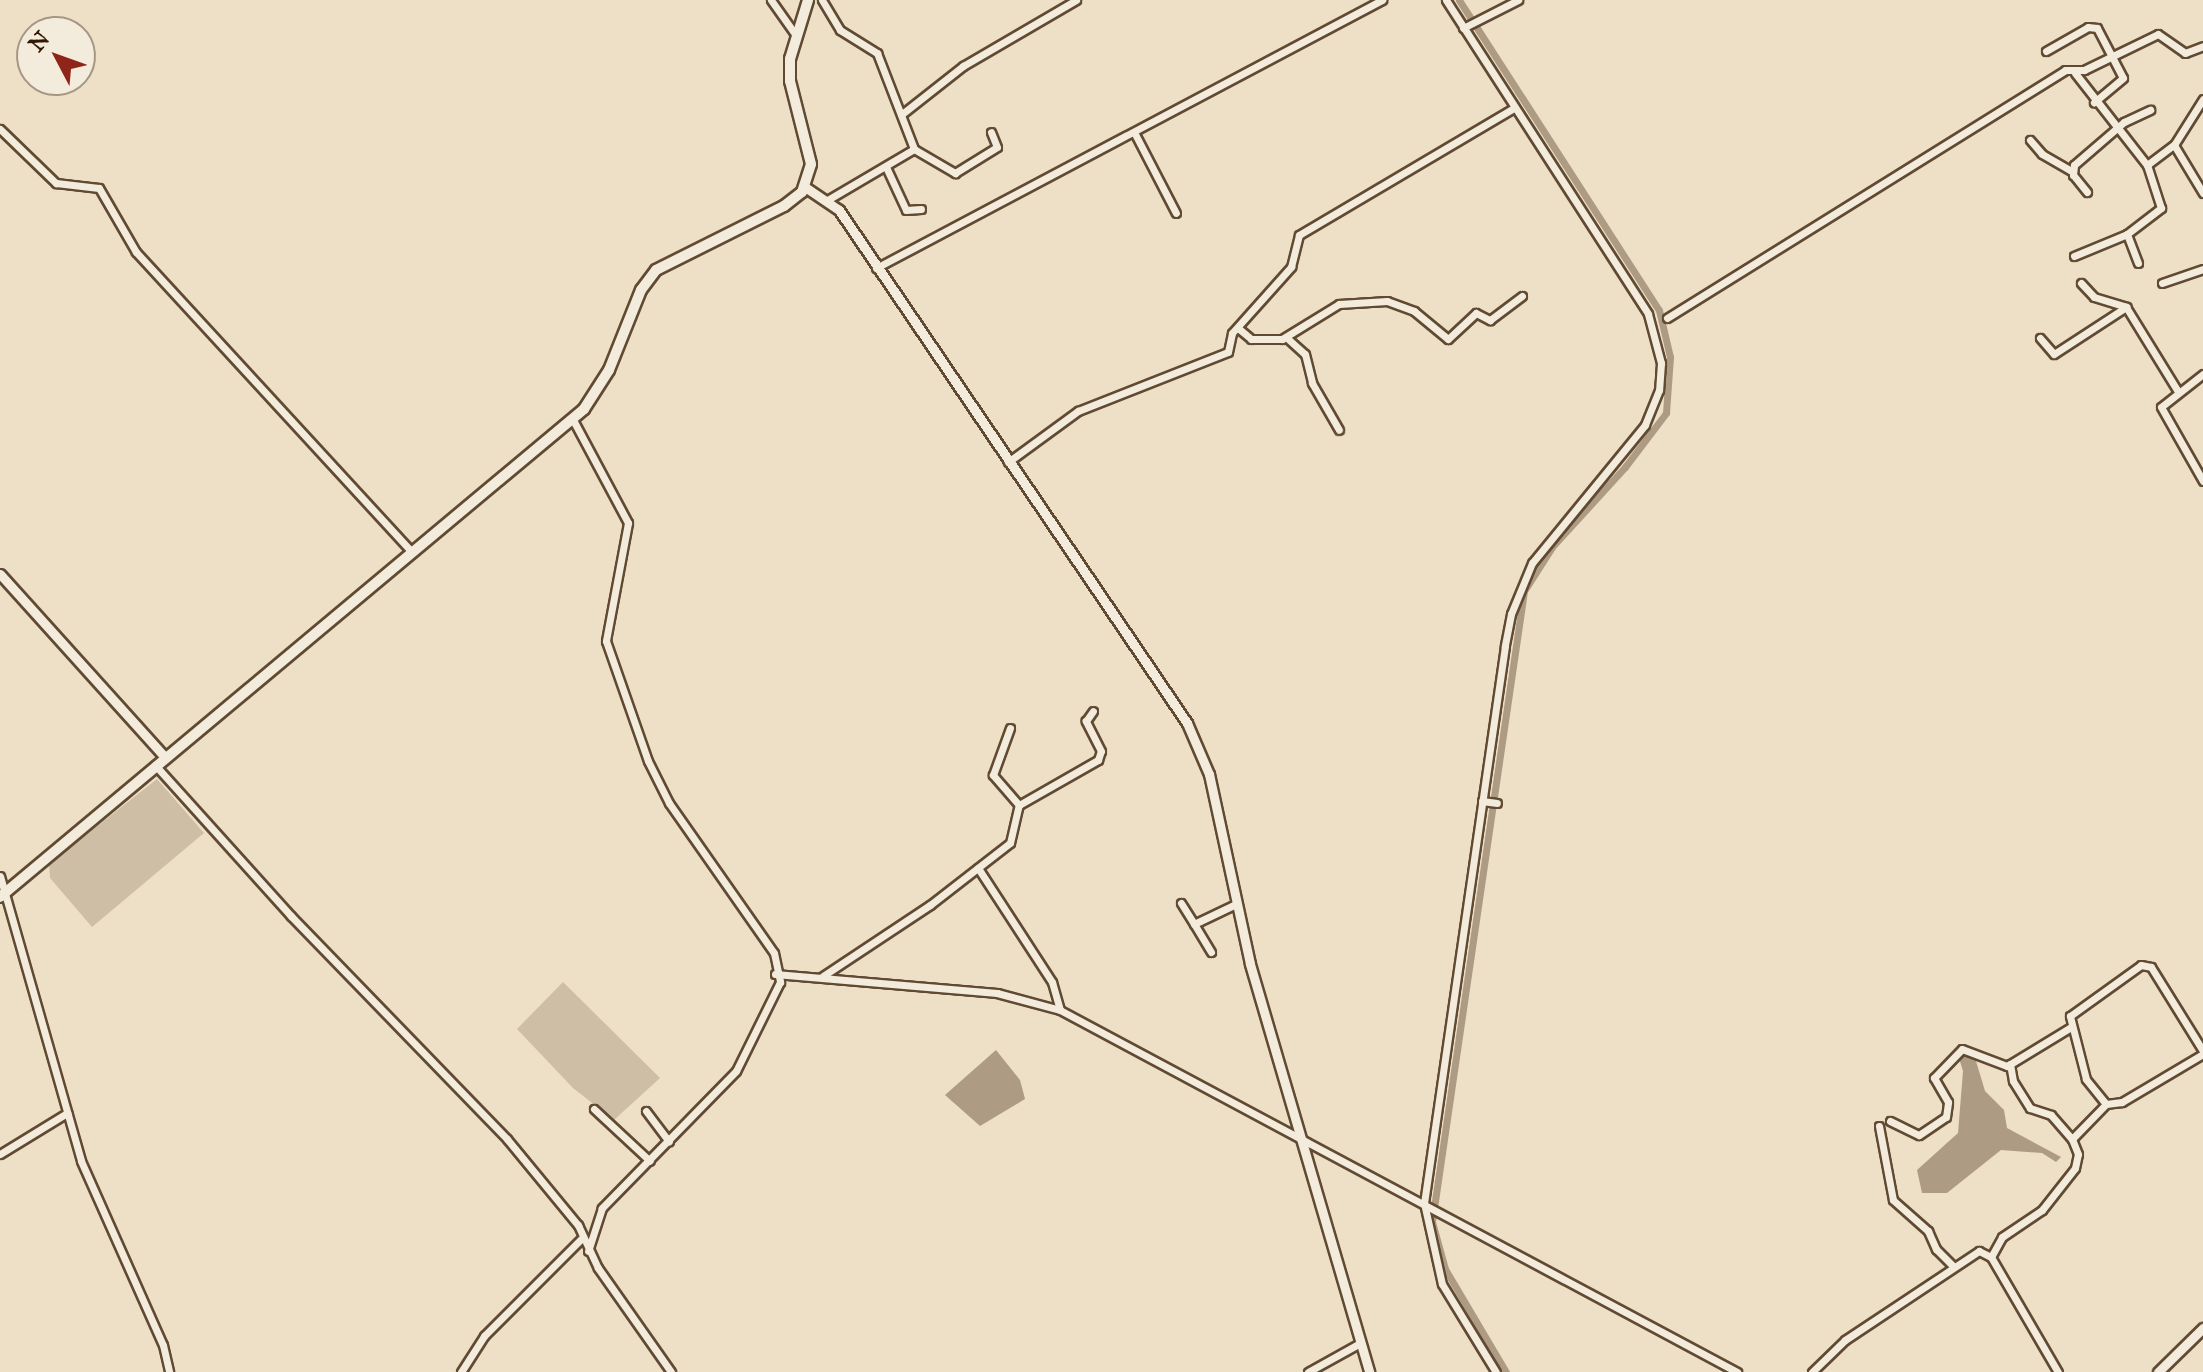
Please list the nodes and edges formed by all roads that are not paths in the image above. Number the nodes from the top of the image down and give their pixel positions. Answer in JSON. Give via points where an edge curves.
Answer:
{"nodes":[{"id":1,"x":771,"y":0,"type":"edge"},
{"id":2,"x":808,"y":0,"type":"edge"},
{"id":3,"x":822,"y":0,"type":"edge"},
{"id":4,"x":1076,"y":0,"type":"edge"},
{"id":5,"x":1382,"y":0,"type":"edge"},
{"id":6,"x":1446,"y":0,"type":"edge"},
{"id":7,"x":1518,"y":0,"type":"edge"},
{"id":8,"x":1471,"y":25,"type":"junction"},
{"id":9,"x":795,"y":34,"type":"junction"},
{"id":10,"x":2203,"y":46,"type":"edge"},
{"id":11,"x":2046,"y":51,"type":"dead end"},
{"id":12,"x":2111,"y":56,"type":"junction"},
{"id":13,"x":2075,"y":73,"type":"junction"},
{"id":14,"x":2203,"y":99,"type":"edge"},
{"id":15,"x":2094,"y":102,"type":"junction"},
{"id":16,"x":1514,"y":108,"type":"junction"},
{"id":17,"x":2150,"y":110,"type":"dead end"},
{"id":18,"x":902,"y":114,"type":"junction"},
{"id":19,"x":0,"y":129,"type":"edge"},
{"id":20,"x":2118,"y":131,"type":"junction"},
{"id":21,"x":991,"y":132,"type":"dead end"},
{"id":22,"x":1134,"y":132,"type":"junction"},
{"id":23,"x":2030,"y":140,"type":"dead end"},
{"id":24,"x":2174,"y":145,"type":"junction"},
{"id":25,"x":914,"y":149,"type":"junction"},
{"id":26,"x":2147,"y":165,"type":"junction"},
{"id":27,"x":886,"y":167,"type":"junction"},
{"id":28,"x":2072,"y":171,"type":"junction"},
{"id":29,"x":805,"y":187,"type":"junction"},
{"id":30,"x":2087,"y":192,"type":"dead end"},
{"id":31,"x":2203,"y":193,"type":"edge"},
{"id":32,"x":829,"y":199,"type":"junction"},
{"id":33,"x":921,"y":209,"type":"dead end"},
{"id":34,"x":1176,"y":213,"type":"dead end"},
{"id":35,"x":2127,"y":234,"type":"junction"},
{"id":36,"x":2074,"y":256,"type":"dead end"},
{"id":37,"x":2138,"y":263,"type":"dead end"},
{"id":38,"x":876,"y":268,"type":"junction"},
{"id":39,"x":2203,"y":269,"type":"edge"},
{"id":40,"x":2081,"y":283,"type":"dead end"},
{"id":41,"x":2162,"y":283,"type":"dead end"},
{"id":42,"x":1522,"y":296,"type":"dead end"},
{"id":43,"x":2126,"y":307,"type":"junction"},
{"id":44,"x":1667,"y":318,"type":"dead end"},
{"id":45,"x":1238,"y":328,"type":"junction"},
{"id":46,"x":1287,"y":338,"type":"junction"},
{"id":47,"x":2040,"y":338,"type":"dead end"},
{"id":48,"x":2203,"y":374,"type":"edge"},
{"id":49,"x":2177,"y":390,"type":"junction"},
{"id":50,"x":572,"y":418,"type":"junction"},
{"id":51,"x":1339,"y":430,"type":"dead end"},
{"id":52,"x":1008,"y":462,"type":"junction"},
{"id":53,"x":2203,"y":481,"type":"edge"},
{"id":54,"x":411,"y":551,"type":"junction"},
{"id":55,"x":0,"y":574,"type":"edge"},
{"id":56,"x":1093,"y":711,"type":"dead end"},
{"id":57,"x":1010,"y":728,"type":"dead end"},
{"id":58,"x":165,"y":757,"type":"junction"},
{"id":59,"x":155,"y":765,"type":"junction"},
{"id":60,"x":1019,"y":805,"type":"junction"},
{"id":61,"x":978,"y":868,"type":"junction"},
{"id":62,"x":0,"y":876,"type":"edge"},
{"id":63,"x":3,"y":894,"type":"edge"},
{"id":64,"x":1181,"y":903,"type":"dead end"},
{"id":65,"x":1236,"y":904,"type":"junction"},
{"id":66,"x":1194,"y":924,"type":"junction"},
{"id":67,"x":1211,"y":952,"type":"dead end"},
{"id":68,"x":775,"y":974,"type":"junction"},
{"id":69,"x":821,"y":977,"type":"junction"},
{"id":70,"x":1060,"y":1010,"type":"junction"},
{"id":71,"x":2071,"y":1027,"type":"junction"},
{"id":72,"x":2203,"y":1053,"type":"edge"},
{"id":73,"x":2010,"y":1064,"type":"junction"},
{"id":74,"x":2106,"y":1104,"type":"junction"},
{"id":75,"x":594,"y":1109,"type":"dead end"},
{"id":76,"x":646,"y":1111,"type":"dead end"},
{"id":77,"x":67,"y":1113,"type":"junction"},
{"id":78,"x":1890,"y":1121,"type":"dead end"},
{"id":79,"x":1879,"y":1126,"type":"dead end"},
{"id":80,"x":1300,"y":1135,"type":"junction"},
{"id":81,"x":2072,"y":1139,"type":"junction"},
{"id":82,"x":669,"y":1141,"type":"junction"},
{"id":83,"x":0,"y":1154,"type":"edge"},
{"id":84,"x":650,"y":1161,"type":"junction"},
{"id":85,"x":1427,"y":1204,"type":"junction"},
{"id":86,"x":583,"y":1237,"type":"junction"},
{"id":87,"x":588,"y":1251,"type":"junction"},
{"id":88,"x":1991,"y":1257,"type":"junction"},
{"id":89,"x":1952,"y":1265,"type":"junction"},
{"id":90,"x":2203,"y":1328,"type":"edge"},
{"id":91,"x":1360,"y":1343,"type":"junction"},
{"id":92,"x":169,"y":1372,"type":"edge"},
{"id":93,"x":461,"y":1372,"type":"edge"},
{"id":94,"x":671,"y":1372,"type":"edge"},
{"id":95,"x":1308,"y":1372,"type":"edge"},
{"id":96,"x":1369,"y":1372,"type":"edge"},
{"id":97,"x":1496,"y":1372,"type":"edge"},
{"id":98,"x":1737,"y":1372,"type":"edge"},
{"id":99,"x":1812,"y":1372,"type":"edge"},
{"id":100,"x":2058,"y":1372,"type":"edge"},
{"id":101,"x":2158,"y":1372,"type":"edge"}],
"edges":[{"from":1,"to":9,"type":"street"},
{"from":2,"to":9,"type":"main road"},
{"from":3,"to":18,"type":"street","via":[[840,30],[877,53]]},
{"from":4,"to":18,"type":"street","via":[[963,66]]},
{"from":5,"to":22,"type":"street"},
{"from":6,"to":8,"type":"street"},
{"from":7,"to":8,"type":"street"},
{"from":8,"to":16,"type":"street"},
{"from":9,"to":29,"type":"main road","via":[[790,81],[811,164]]},
{"from":10,"to":12,"type":"street","via":[[2185,53],[2159,34]]},
{"from":11,"to":12,"type":"street","via":[[2093,26]]},
{"from":12,"to":13,"type":"street"},
{"from":12,"to":15,"type":"street","via":[[2123,78]]},
{"from":13,"to":15,"type":"street"},
{"from":13,"to":44,"type":"street","via":[[2065,70]]},
{"from":14,"to":24,"type":"street"},
{"from":15,"to":20,"type":"street"},
{"from":16,"to":45,"type":"street","via":[[1299,235],[1291,267]]},
{"from":16,"to":85,"type":"street","via":[[1648,314],[1661,363],[1659,390],[1645,425],[1546,541],[1519,591]]},
{"from":17,"to":20,"type":"street"},
{"from":18,"to":25,"type":"street"},
{"from":19,"to":54,"type":"street","via":[[56,183],[99,188],[136,252]]},
{"from":20,"to":26,"type":"street"},
{"from":20,"to":28,"type":"street","via":[[2077,161]]},
{"from":21,"to":25,"type":"street","via":[[997,147],[955,173]]},
{"from":22,"to":34,"type":"street"},
{"from":22,"to":38,"type":"street"},
{"from":23,"to":28,"type":"street","via":[[2042,154]]},
{"from":24,"to":26,"type":"street"},
{"from":24,"to":31,"type":"street"},
{"from":25,"to":27,"type":"street"},
{"from":26,"to":35,"type":"street","via":[[2160,211]]},
{"from":27,"to":32,"type":"street"},
{"from":27,"to":33,"type":"street","via":[[906,210]]},
{"from":28,"to":30,"type":"street"},
{"from":29,"to":32,"type":"street"},
{"from":29,"to":50,"type":"main road","via":[[784,206],[656,270],[641,290],[609,370]]},
{"from":32,"to":38,"type":"street"},
{"from":35,"to":36,"type":"street"},
{"from":35,"to":37,"type":"street"},
{"from":38,"to":52,"type":"street"},
{"from":39,"to":41,"type":"street"},
{"from":40,"to":43,"type":"street","via":[[2094,297]]},
{"from":42,"to":46,"type":"street","via":[[1490,320],[1476,313],[1448,339],[1404,305],[1353,301]]},
{"from":43,"to":47,"type":"street","via":[[2054,354]]},
{"from":43,"to":49,"type":"street"},
{"from":45,"to":46,"type":"street","via":[[1251,339]]},
{"from":45,"to":52,"type":"street","via":[[1228,352],[1078,411]]},
{"from":46,"to":51,"type":"street","via":[[1305,354],[1312,383]]},
{"from":48,"to":49,"type":"street"},
{"from":49,"to":53,"type":"street","via":[[2162,403],[2162,412]]},
{"from":50,"to":54,"type":"main road"},
{"from":50,"to":68,"type":"street","via":[[628,523],[605,629],[648,761],[669,803],[774,953]]},
{"from":52,"to":65,"type":"street","via":[[1187,723],[1209,774]]},
{"from":54,"to":58,"type":"main road"},
{"from":55,"to":58,"type":"street"},
{"from":56,"to":60,"type":"street","via":[[1086,721],[1101,751],[1098,760]]},
{"from":57,"to":60,"type":"street","via":[[993,775]]},
{"from":58,"to":59,"type":"main road"},
{"from":59,"to":63,"type":"main road"},
{"from":59,"to":86,"type":"street","via":[[291,916],[507,1139]]},
{"from":60,"to":61,"type":"street","via":[[1010,843]]},
{"from":61,"to":69,"type":"street"},
{"from":61,"to":70,"type":"street","via":[[1052,982]]},
{"from":62,"to":63,"type":"street"},
{"from":63,"to":77,"type":"street"},
{"from":64,"to":66,"type":"street"},
{"from":65,"to":66,"type":"street"},
{"from":65,"to":80,"type":"street"},
{"from":66,"to":67,"type":"street"},
{"from":68,"to":69,"type":"street"},
{"from":68,"to":82,"type":"street","via":[[780,982],[776,997],[736,1071]]},
{"from":69,"to":70,"type":"street","via":[[997,993]]},
{"from":70,"to":80,"type":"street"},
{"from":71,"to":72,"type":"street","via":[[2072,1011],[2145,964]]},
{"from":71,"to":73,"type":"street"},
{"from":71,"to":74,"type":"street","via":[[2086,1079]]},
{"from":72,"to":74,"type":"street","via":[[2122,1102]]},
{"from":73,"to":78,"type":"street","via":[[1962,1049],[1934,1078],[1948,1102],[1946,1117],[1919,1135]]},
{"from":73,"to":81,"type":"street","via":[[2013,1081],[2030,1108],[2051,1115]]},
{"from":74,"to":81,"type":"street"},
{"from":75,"to":84,"type":"street"},
{"from":76,"to":82,"type":"street"},
{"from":77,"to":83,"type":"street"},
{"from":77,"to":92,"type":"street","via":[[81,1161],[163,1345]]},
{"from":79,"to":89,"type":"street","via":[[1893,1200],[1928,1231]]},
{"from":80,"to":85,"type":"street"},
{"from":80,"to":91,"type":"street"},
{"from":81,"to":88,"type":"street","via":[[2078,1154],[2075,1168],[2042,1210],[2002,1237]]},
{"from":82,"to":84,"type":"street"},
{"from":84,"to":87,"type":"street","via":[[602,1208]]},
{"from":85,"to":97,"type":"street","via":[[1437,1271],[1466,1331]]},
{"from":85,"to":98,"type":"street"},
{"from":86,"to":87,"type":"street"},
{"from":86,"to":93,"type":"street","via":[[473,1350]]},
{"from":87,"to":94,"type":"street"},
{"from":88,"to":89,"type":"street","via":[[1975,1251]]},
{"from":88,"to":100,"type":"street"},
{"from":89,"to":99,"type":"street","via":[[1845,1340]]},
{"from":90,"to":101,"type":"street"},
{"from":91,"to":95,"type":"street"},
{"from":91,"to":96,"type":"street"}]}
